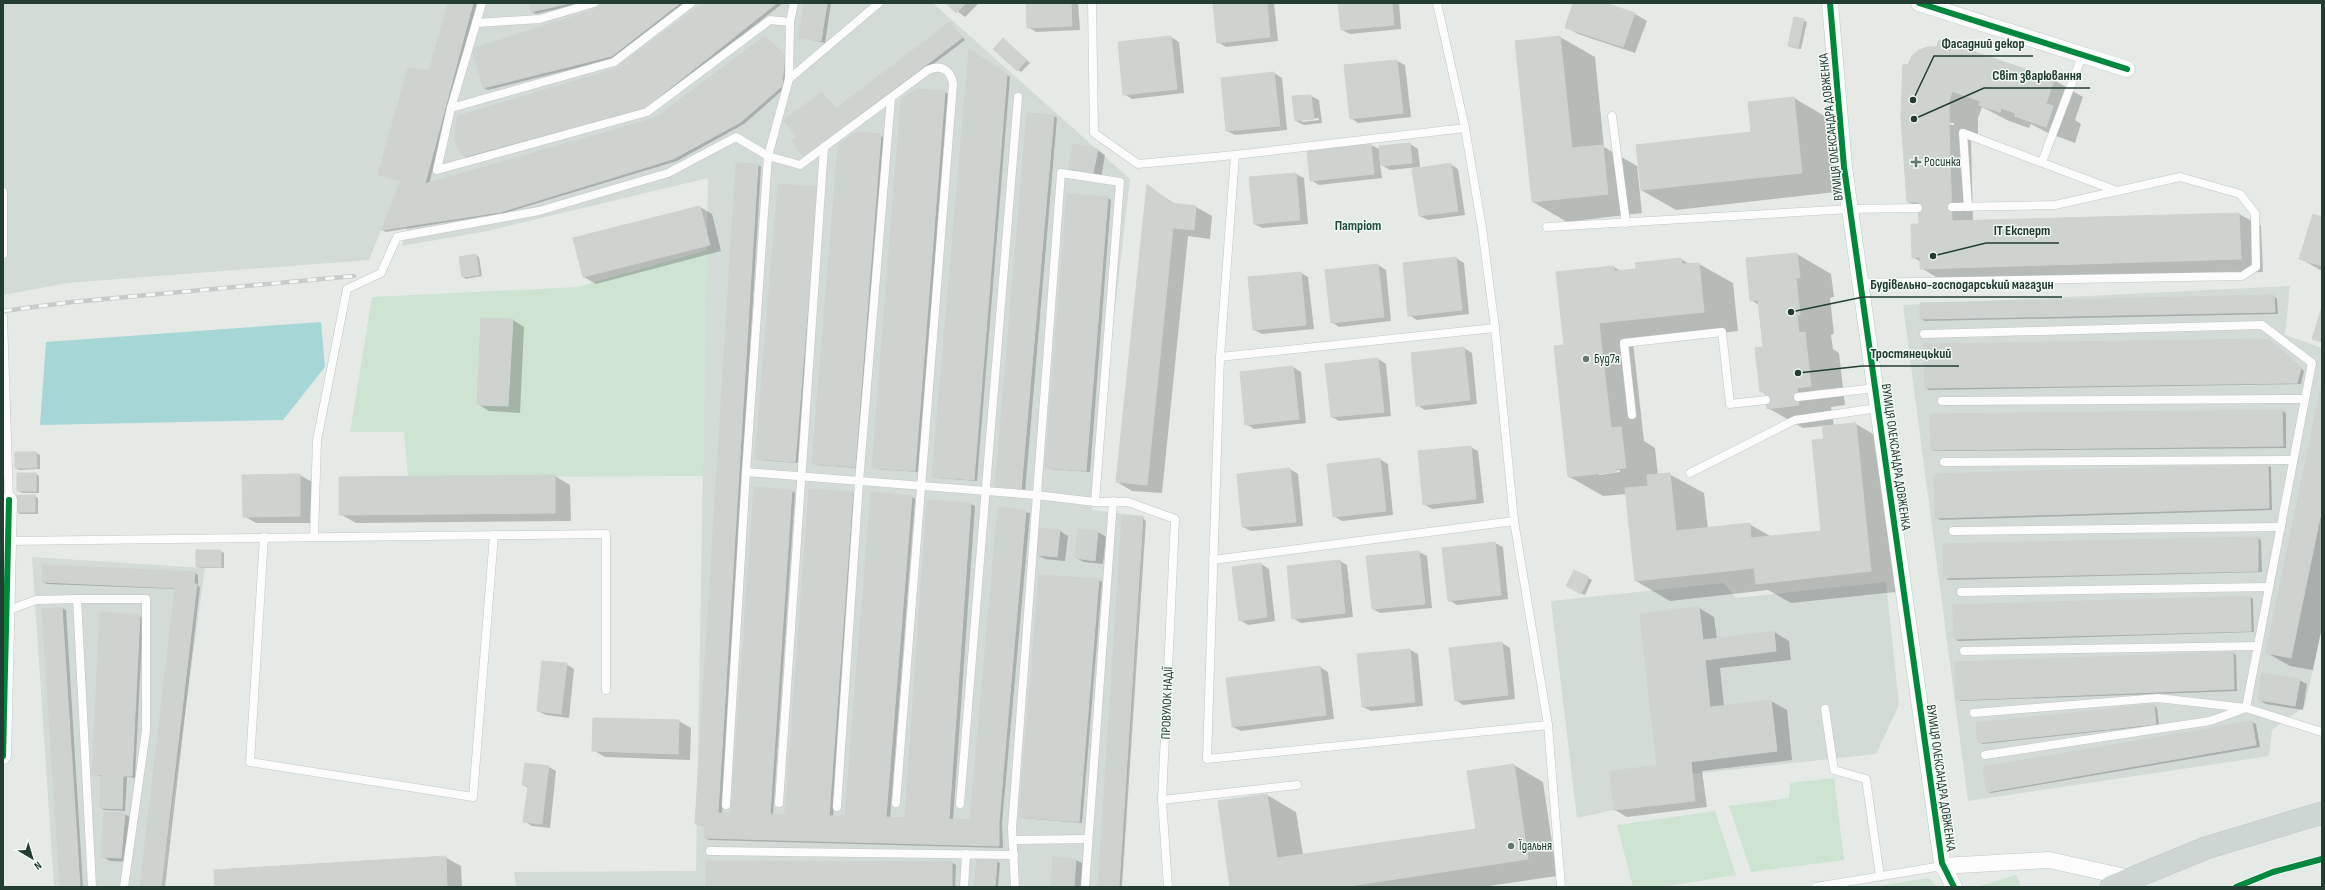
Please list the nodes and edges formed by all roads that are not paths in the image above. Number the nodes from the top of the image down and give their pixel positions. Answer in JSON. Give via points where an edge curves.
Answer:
{"nodes":[{"id":1,"x":482,"y":3,"type":"edge"},
{"id":2,"x":594,"y":3,"type":"edge"},
{"id":3,"x":691,"y":3,"type":"edge"},
{"id":4,"x":794,"y":3,"type":"edge"},
{"id":5,"x":1092,"y":3,"type":"edge"},
{"id":6,"x":1437,"y":3,"type":"edge"},
{"id":7,"x":1830,"y":3,"type":"edge"},
{"id":8,"x":1919,"y":3,"type":"edge"},
{"id":9,"x":878,"y":4,"type":"edge"},
{"id":10,"x":790,"y":22,"type":"junction"},
{"id":11,"x":476,"y":23,"type":"junction"},
{"id":12,"x":2082,"y":56,"type":"junction"},
{"id":13,"x":2127,"y":69,"type":"dead end"},
{"id":14,"x":789,"y":78,"type":"junction"},
{"id":15,"x":1018,"y":97,"type":"dead end"},
{"id":16,"x":891,"y":98,"type":"junction"},
{"id":17,"x":451,"y":108,"type":"junction"},
{"id":18,"x":1612,"y":116,"type":"dead end"},
{"id":19,"x":1465,"y":128,"type":"junction"},
{"id":20,"x":824,"y":147,"type":"junction"},
{"id":21,"x":1235,"y":155,"type":"junction"},
{"id":22,"x":768,"y":156,"type":"junction"},
{"id":23,"x":2042,"y":162,"type":"junction"},
{"id":24,"x":2118,"y":191,"type":"junction"},
{"id":25,"x":3,"y":192,"type":"edge"},
{"id":26,"x":1952,"y":207,"type":"dead end"},
{"id":27,"x":1968,"y":207,"type":"junction"},
{"id":28,"x":1918,"y":208,"type":"dead end"},
{"id":29,"x":1850,"y":209,"type":"junction"},
{"id":30,"x":1626,"y":223,"type":"junction"},
{"id":31,"x":1547,"y":227,"type":"dead end"},
{"id":32,"x":3,"y":254,"type":"edge"},
{"id":33,"x":1861,"y":283,"type":"junction"},
{"id":34,"x":3,"y":316,"type":"edge"},
{"id":35,"x":1495,"y":328,"type":"junction"},
{"id":36,"x":1924,"y":334,"type":"dead end"},
{"id":37,"x":1220,"y":357,"type":"junction"},
{"id":38,"x":1875,"y":388,"type":"junction"},
{"id":39,"x":1798,"y":396,"type":"dead end"},
{"id":40,"x":2305,"y":399,"type":"junction"},
{"id":41,"x":1766,"y":400,"type":"dead end"},
{"id":42,"x":1942,"y":402,"type":"dead end"},
{"id":43,"x":1878,"y":408,"type":"junction"},
{"id":44,"x":1632,"y":415,"type":"dead end"},
{"id":45,"x":2293,"y":460,"type":"junction"},
{"id":46,"x":1944,"y":462,"type":"dead end"},
{"id":47,"x":746,"y":472,"type":"junction"},
{"id":48,"x":1690,"y":473,"type":"dead end"},
{"id":49,"x":802,"y":478,"type":"junction"},
{"id":50,"x":859,"y":482,"type":"junction"},
{"id":51,"x":923,"y":487,"type":"junction"},
{"id":52,"x":986,"y":491,"type":"junction"},
{"id":53,"x":1036,"y":495,"type":"junction"},
{"id":54,"x":9,"y":500,"type":"joint"},
{"id":55,"x":1113,"y":501,"type":"junction"},
{"id":56,"x":1095,"y":502,"type":"junction"},
{"id":57,"x":1514,"y":521,"type":"junction"},
{"id":58,"x":2280,"y":527,"type":"junction"},
{"id":59,"x":1953,"y":531,"type":"dead end"},
{"id":60,"x":494,"y":535,"type":"junction"},
{"id":61,"x":314,"y":536,"type":"junction"},
{"id":62,"x":264,"y":537,"type":"junction"},
{"id":63,"x":8,"y":541,"type":"junction"},
{"id":64,"x":1213,"y":560,"type":"junction"},
{"id":65,"x":2269,"y":587,"type":"junction"},
{"id":66,"x":1961,"y":592,"type":"dead end"},
{"id":67,"x":78,"y":599,"type":"junction"},
{"id":68,"x":4,"y":611,"type":"edge"},
{"id":69,"x":2258,"y":646,"type":"junction"},
{"id":70,"x":1964,"y":651,"type":"dead end"},
{"id":71,"x":606,"y":690,"type":"dead end"},
{"id":72,"x":2246,"y":708,"type":"junction"},
{"id":73,"x":1825,"y":709,"type":"dead end"},
{"id":74,"x":1974,"y":713,"type":"dead end"},
{"id":75,"x":1548,"y":725,"type":"junction"},
{"id":76,"x":2322,"y":732,"type":"edge"},
{"id":77,"x":1985,"y":755,"type":"dead end"},
{"id":78,"x":3,"y":756,"type":"edge"},
{"id":79,"x":1297,"y":785,"type":"dead end"},
{"id":80,"x":1162,"y":800,"type":"junction"},
{"id":81,"x":779,"y":802,"type":"dead end"},
{"id":82,"x":896,"y":804,"type":"dead end"},
{"id":83,"x":960,"y":804,"type":"dead end"},
{"id":84,"x":726,"y":805,"type":"dead end"},
{"id":85,"x":837,"y":807,"type":"dead end"},
{"id":86,"x":2322,"y":813,"type":"edge"},
{"id":87,"x":1013,"y":840,"type":"junction"},
{"id":88,"x":1088,"y":840,"type":"junction"},
{"id":89,"x":710,"y":851,"type":"dead end"},
{"id":90,"x":966,"y":854,"type":"junction"},
{"id":91,"x":1014,"y":855,"type":"junction"},
{"id":92,"x":1942,"y":866,"type":"junction"},
{"id":93,"x":1880,"y":876,"type":"junction"},
{"id":94,"x":2120,"y":883,"type":"edge"},
{"id":95,"x":92,"y":887,"type":"edge"},
{"id":96,"x":124,"y":887,"type":"edge"},
{"id":97,"x":964,"y":887,"type":"edge"},
{"id":98,"x":1015,"y":887,"type":"edge"},
{"id":99,"x":1085,"y":887,"type":"edge"},
{"id":100,"x":1168,"y":887,"type":"edge"},
{"id":101,"x":1560,"y":887,"type":"edge"},
{"id":102,"x":1816,"y":887,"type":"edge"},
{"id":103,"x":1954,"y":887,"type":"edge"}],
"edges":[{"from":1,"to":11,"type":"lane"},
{"from":2,"to":11,"type":"lane","via":[[540,19]]},
{"from":3,"to":17,"type":"lane","via":[[614,62]]},
{"from":4,"to":10,"type":"lane"},
{"from":5,"to":21,"type":"lane","via":[[1094,133],[1138,164]]},
{"from":6,"to":19,"type":"lane"},
{"from":7,"to":29,"type":"street","name":"ВУЛИЦЯ ОЛЕКСАНДРА ДОВЖЕНКА"},
{"from":8,"to":12,"type":"street"},
{"from":9,"to":14,"type":"lane"},
{"from":10,"to":14,"type":"lane"},
{"from":10,"to":17,"type":"lane","via":[[770,20],[647,112],[437,170]]},
{"from":11,"to":17,"type":"lane"},
{"from":12,"to":13,"type":"street"},
{"from":12,"to":23,"type":"lane"},
{"from":14,"to":22,"type":"lane"},
{"from":15,"to":52,"type":"lane"},
{"from":16,"to":20,"type":"lane"},
{"from":16,"to":50,"type":"lane"},
{"from":16,"to":51,"type":"lane","via":[[934,68],[945,69],[952,78]]},
{"from":18,"to":30,"type":"lane"},
{"from":19,"to":21,"type":"lane"},
{"from":19,"to":35,"type":"lane"},
{"from":20,"to":22,"type":"lane","via":[[800,165]]},
{"from":20,"to":49,"type":"lane"},
{"from":21,"to":37,"type":"lane"},
{"from":22,"to":47,"type":"lane"},
{"from":22,"to":61,"type":"lane","via":[[736,137],[668,173],[539,211],[397,238],[381,273],[347,288],[317,440]]},
{"from":23,"to":24,"type":"lane"},
{"from":23,"to":27,"type":"lane","via":[[1963,133]]},
{"from":24,"to":27,"type":"lane","via":[[2055,205]]},
{"from":24,"to":33,"type":"lane","via":[[2180,177],[2240,194],[2255,213],[2256,267],[2242,276]]},
{"from":25,"to":32,"type":"lane"},
{"from":26,"to":27,"type":"lane"},
{"from":28,"to":29,"type":"lane"},
{"from":29,"to":30,"type":"lane"},
{"from":29,"to":33,"type":"street","name":"ВУЛИЦЯ ОЛЕКСАНДРА ДОВЖЕНКА"},
{"from":30,"to":31,"type":"lane"},
{"from":33,"to":38,"type":"street","name":"ВУЛИЦЯ ОЛЕКСАНДРА ДОВЖЕНКА"},
{"from":34,"to":54,"type":"lane"},
{"from":35,"to":37,"type":"lane"},
{"from":35,"to":57,"type":"lane"},
{"from":36,"to":40,"type":"lane","via":[[2262,325],[2312,363]]},
{"from":37,"to":64,"type":"lane"},
{"from":38,"to":39,"type":"lane"},
{"from":38,"to":43,"type":"street","name":"ВУЛИЦЯ ОЛЕКСАНДРА ДОВЖЕНКА"},
{"from":40,"to":42,"type":"lane"},
{"from":40,"to":45,"type":"lane"},
{"from":41,"to":44,"type":"lane","via":[[1730,404],[1722,332],[1624,343]]},
{"from":43,"to":48,"type":"lane","via":[[1795,420]]},
{"from":43,"to":92,"type":"street","name":"ВУЛИЦЯ ОЛЕКСАНДРА ДОВЖЕНКА"},
{"from":45,"to":46,"type":"lane"},
{"from":45,"to":58,"type":"lane"},
{"from":47,"to":49,"type":"lane"},
{"from":47,"to":84,"type":"lane"},
{"from":49,"to":50,"type":"lane"},
{"from":49,"to":81,"type":"lane"},
{"from":50,"to":51,"type":"lane"},
{"from":50,"to":85,"type":"lane"},
{"from":51,"to":52,"type":"lane"},
{"from":51,"to":82,"type":"lane"},
{"from":52,"to":53,"type":"lane"},
{"from":52,"to":83,"type":"lane"},
{"from":53,"to":56,"type":"lane"},
{"from":53,"to":56,"type":"lane","via":[[1061,173],[1120,182]]},
{"from":53,"to":87,"type":"lane"},
{"from":54,"to":63,"type":"street"},
{"from":55,"to":56,"type":"lane"},
{"from":55,"to":80,"type":"lane","name":"ПРОВУЛОК НАДІЇ","via":[[1128,502],[1175,519]]},
{"from":55,"to":88,"type":"lane"},
{"from":57,"to":64,"type":"lane"},
{"from":57,"to":75,"type":"lane"},
{"from":58,"to":59,"type":"lane"},
{"from":58,"to":65,"type":"lane"},
{"from":60,"to":61,"type":"lane"},
{"from":60,"to":62,"type":"lane","via":[[473,797],[250,762]]},
{"from":60,"to":71,"type":"lane","via":[[606,534]]},
{"from":61,"to":62,"type":"lane"},
{"from":62,"to":63,"type":"lane"},
{"from":63,"to":68,"type":"street"},
{"from":64,"to":75,"type":"lane","via":[[1207,759]]},
{"from":65,"to":66,"type":"lane"},
{"from":65,"to":69,"type":"lane"},
{"from":67,"to":68,"type":"lane","via":[[36,600]]},
{"from":67,"to":95,"type":"lane"},
{"from":67,"to":96,"type":"lane","via":[[146,599],[146,731]]},
{"from":68,"to":78,"type":"street"},
{"from":69,"to":70,"type":"lane"},
{"from":69,"to":72,"type":"lane"},
{"from":72,"to":74,"type":"lane","via":[[2158,698]]},
{"from":72,"to":76,"type":"lane"},
{"from":72,"to":77,"type":"lane","via":[[2210,721]]},
{"from":73,"to":93,"type":"lane","via":[[1834,770],[1866,779]]},
{"from":75,"to":101,"type":"lane"},
{"from":79,"to":80,"type":"lane"},
{"from":80,"to":100,"type":"lane","name":"ПРОВУЛОК НАДІЇ"},
{"from":86,"to":94,"type":"main road","via":[[2206,848]]},
{"from":87,"to":88,"type":"lane"},
{"from":87,"to":91,"type":"lane"},
{"from":88,"to":99,"type":"lane"},
{"from":89,"to":90,"type":"lane"},
{"from":90,"to":91,"type":"lane"},
{"from":90,"to":97,"type":"lane"},
{"from":91,"to":98,"type":"lane"},
{"from":92,"to":93,"type":"lane"},
{"from":92,"to":94,"type":"street","via":[[2049,860]]},
{"from":92,"to":103,"type":"street"},
{"from":93,"to":102,"type":"lane"}]}
